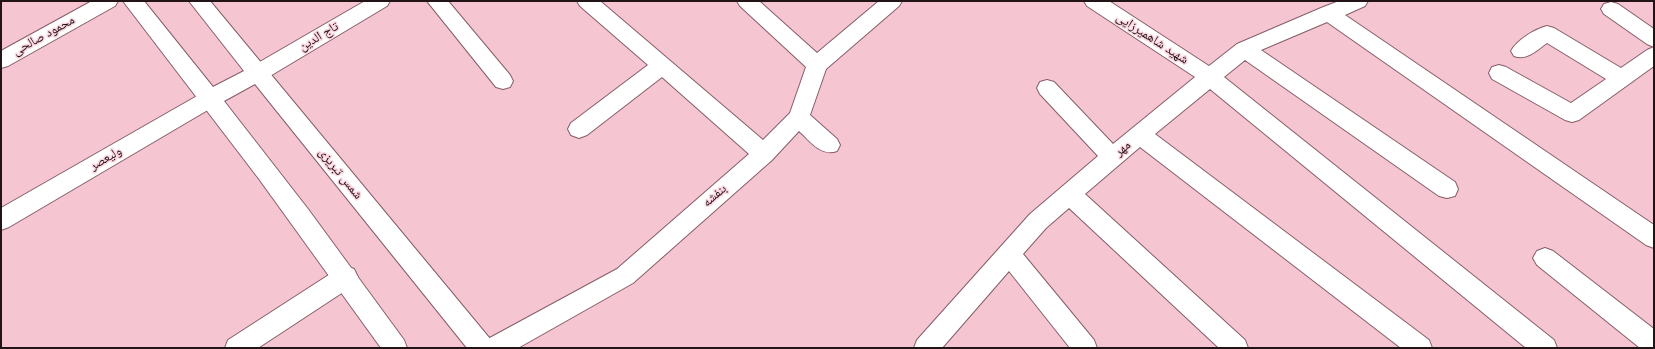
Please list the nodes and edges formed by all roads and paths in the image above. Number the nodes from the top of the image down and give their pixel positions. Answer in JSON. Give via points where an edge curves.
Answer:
{"nodes":[{"id":1,"x":108,"y":1,"type":"edge"},
{"id":2,"x":133,"y":1,"type":"edge"},
{"id":3,"x":199,"y":1,"type":"edge"},
{"id":4,"x":380,"y":1,"type":"edge"},
{"id":5,"x":437,"y":1,"type":"edge"},
{"id":6,"x":587,"y":1,"type":"edge"},
{"id":7,"x":747,"y":1,"type":"edge"},
{"id":8,"x":892,"y":1,"type":"edge"},
{"id":9,"x":1094,"y":1,"type":"edge"},
{"id":10,"x":1358,"y":1,"type":"edge"},
{"id":11,"x":1611,"y":9,"type":"dead end"},
{"id":12,"x":1328,"y":14,"type":"junction"},
{"id":13,"x":1654,"y":39,"type":"edge"},
{"id":14,"x":1244,"y":49,"type":"junction"},
{"id":15,"x":1521,"y":51,"type":"dead end"},
{"id":16,"x":1654,"y":55,"type":"edge"},
{"id":17,"x":1,"y":60,"type":"edge"},
{"id":18,"x":817,"y":65,"type":"junction"},
{"id":19,"x":662,"y":66,"type":"junction"},
{"id":20,"x":1499,"y":72,"type":"dead end"},
{"id":21,"x":258,"y":73,"type":"junction"},
{"id":22,"x":1210,"y":77,"type":"junction"},
{"id":23,"x":1621,"y":78,"type":"junction"},
{"id":24,"x":503,"y":81,"type":"dead end"},
{"id":25,"x":1047,"y":88,"type":"dead end"},
{"id":26,"x":211,"y":98,"type":"junction"},
{"id":27,"x":799,"y":117,"type":"junction"},
{"id":28,"x":579,"y":129,"type":"dead end"},
{"id":29,"x":1140,"y":135,"type":"junction"},
{"id":30,"x":829,"y":145,"type":"dead end"},
{"id":31,"x":764,"y":154,"type":"junction"},
{"id":32,"x":1112,"y":157,"type":"junction"},
{"id":33,"x":1447,"y":189,"type":"dead end"},
{"id":34,"x":1070,"y":194,"type":"junction"},
{"id":35,"x":1,"y":220,"type":"edge"},
{"id":36,"x":1654,"y":238,"type":"edge"},
{"id":37,"x":1009,"y":254,"type":"junction"},
{"id":38,"x":1545,"y":258,"type":"dead end"},
{"id":39,"x":346,"y":277,"type":"junction"},
{"id":40,"x":1654,"y":344,"type":"edge"},
{"id":41,"x":237,"y":348,"type":"edge"},
{"id":42,"x":395,"y":348,"type":"edge"},
{"id":43,"x":482,"y":348,"type":"edge"},
{"id":44,"x":495,"y":348,"type":"edge"},
{"id":45,"x":926,"y":348,"type":"edge"},
{"id":46,"x":1085,"y":348,"type":"edge"},
{"id":47,"x":1236,"y":348,"type":"edge"},
{"id":48,"x":1420,"y":348,"type":"edge"},
{"id":49,"x":1545,"y":348,"type":"edge"}],
"edges":[{"from":1,"to":17,"type":"street","name":"محمود صالحی"},
{"from":2,"to":26,"type":"street"},
{"from":3,"to":21,"type":"street","name":"شمس تبریزی"},
{"from":4,"to":21,"type":"street","name":"تاج الدین"},
{"from":5,"to":24,"type":"street"},
{"from":6,"to":19,"type":"street"},
{"from":7,"to":18,"type":"street"},
{"from":8,"to":18,"type":"street"},
{"from":9,"to":22,"type":"street","name":"شهید شاهمیرزایی"},
{"from":10,"to":12,"type":"street","name":"مهر"},
{"from":11,"to":13,"type":"street"},
{"from":12,"to":14,"type":"street","name":"مهر"},
{"from":12,"to":36,"type":"street"},
{"from":14,"to":22,"type":"street","name":"مهر"},
{"from":14,"to":33,"type":"street"},
{"from":15,"to":23,"type":"street","via":[[1547,33]]},
{"from":16,"to":23,"type":"street"},
{"from":18,"to":27,"type":"street","name":"بنفشه"},
{"from":19,"to":28,"type":"street"},
{"from":19,"to":31,"type":"street"},
{"from":20,"to":23,"type":"street","via":[[1572,114]]},
{"from":21,"to":26,"type":"street","name":"تاج الدین"},
{"from":21,"to":43,"type":"street","name":"شمس تبریزی"},
{"from":22,"to":29,"type":"street","name":"مهر"},
{"from":22,"to":49,"type":"street","name":"شهید شاهمیرزایی"},
{"from":25,"to":32,"type":"street"},
{"from":26,"to":35,"type":"street","name":"ولیعصر"},
{"from":26,"to":39,"type":"street"},
{"from":27,"to":30,"type":"street"},
{"from":27,"to":31,"type":"street","name":"بنفشه"},
{"from":29,"to":32,"type":"street","name":"مهر"},
{"from":29,"to":48,"type":"street"},
{"from":31,"to":44,"type":"street","name":"بنفشه","via":[[624,276]]},
{"from":32,"to":34,"type":"street","name":"مهر"},
{"from":34,"to":37,"type":"street","name":"مهر","via":[[1038,221]]},
{"from":34,"to":47,"type":"street"},
{"from":37,"to":45,"type":"street","name":"مهر"},
{"from":37,"to":46,"type":"street"},
{"from":38,"to":40,"type":"street"},
{"from":39,"to":41,"type":"street"},
{"from":39,"to":42,"type":"street"}]}
